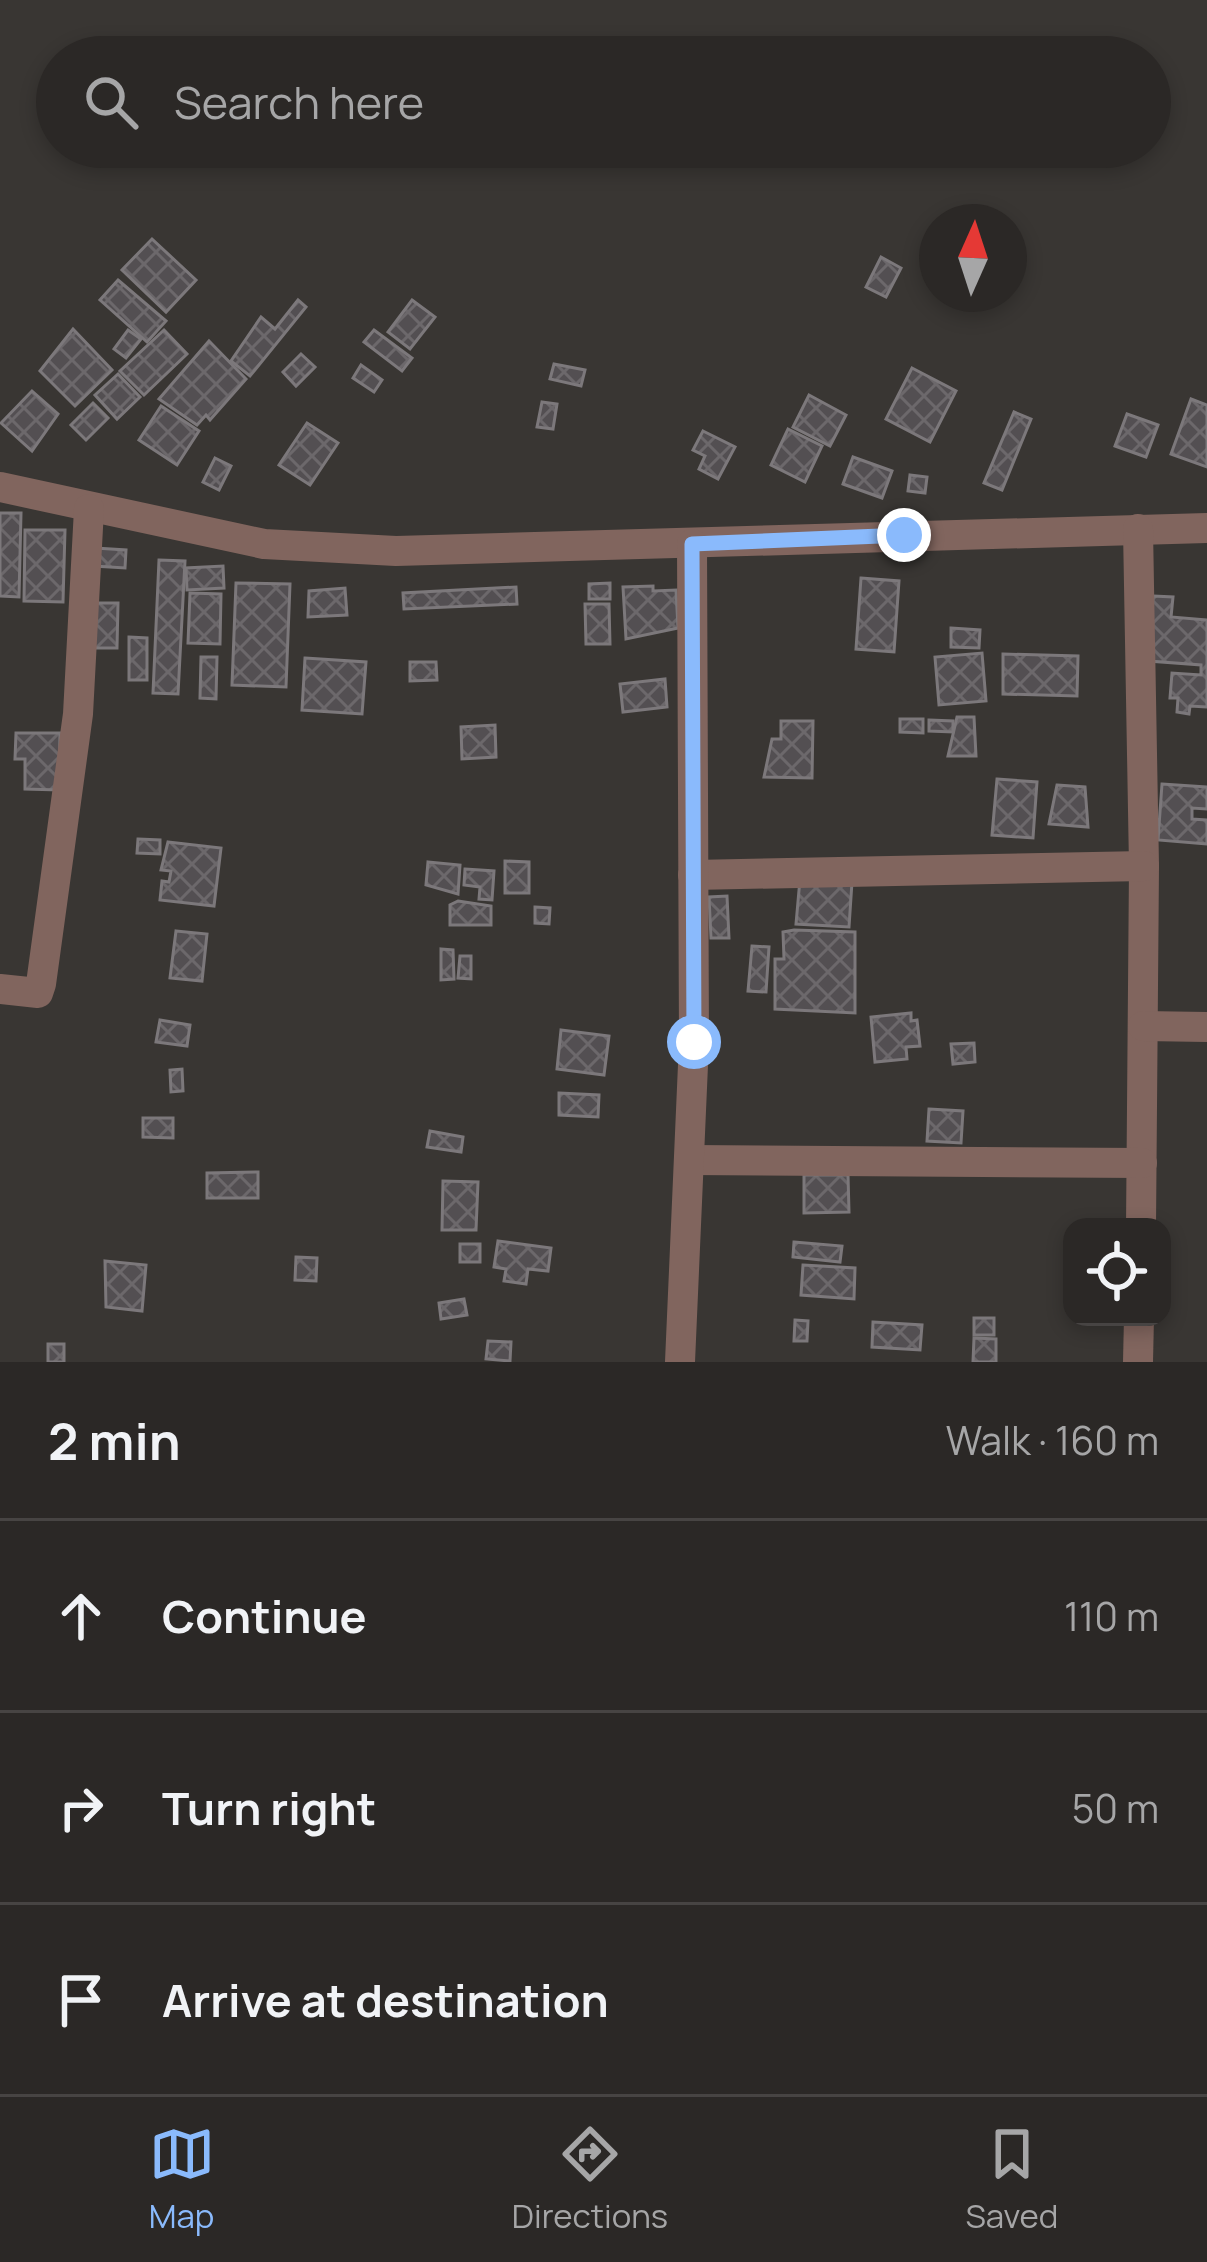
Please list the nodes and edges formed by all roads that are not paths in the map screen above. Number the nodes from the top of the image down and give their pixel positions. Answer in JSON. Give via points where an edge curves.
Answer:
{"nodes":[{"id":1,"x":0,"y":487,"type":"edge"},
{"id":2,"x":89,"y":509,"type":"junction"},
{"id":3,"x":1207,"y":528,"type":"edge"},
{"id":4,"x":1138,"y":529,"type":"junction"},
{"id":5,"x":692,"y":544,"type":"junction"},
{"id":6,"x":1144,"y":866,"type":"junction"},
{"id":7,"x":693,"y":875,"type":"junction"},
{"id":8,"x":0,"y":989,"type":"edge"},
{"id":9,"x":1143,"y":1026,"type":"junction"},
{"id":10,"x":1207,"y":1027,"type":"edge"},
{"id":11,"x":689,"y":1160,"type":"junction"},
{"id":12,"x":1142,"y":1163,"type":"junction"},
{"id":13,"x":1141,"y":1218,"type":"edge"},
{"id":14,"x":1139,"y":1326,"type":"edge"},
{"id":15,"x":680,"y":1362,"type":"edge"},
{"id":16,"x":1138,"y":1362,"type":"edge"}],
"edges":[{"from":1,"to":2,"type":"street"},
{"from":2,"to":5,"type":"street","via":[[264,544],[396,551]]},
{"from":2,"to":8,"type":"street","via":[[78,714],[41,984],[30,995]]},
{"from":3,"to":4,"type":"street"},
{"from":4,"to":5,"type":"street"},
{"from":4,"to":6,"type":"street"},
{"from":5,"to":7,"type":"street"},
{"from":6,"to":7,"type":"street"},
{"from":6,"to":9,"type":"street"},
{"from":7,"to":11,"type":"street"},
{"from":9,"to":10,"type":"street"},
{"from":9,"to":12,"type":"street"},
{"from":11,"to":12,"type":"street"},
{"from":11,"to":15,"type":"street"},
{"from":12,"to":13,"type":"street"},
{"from":14,"to":16,"type":"street"}]}
